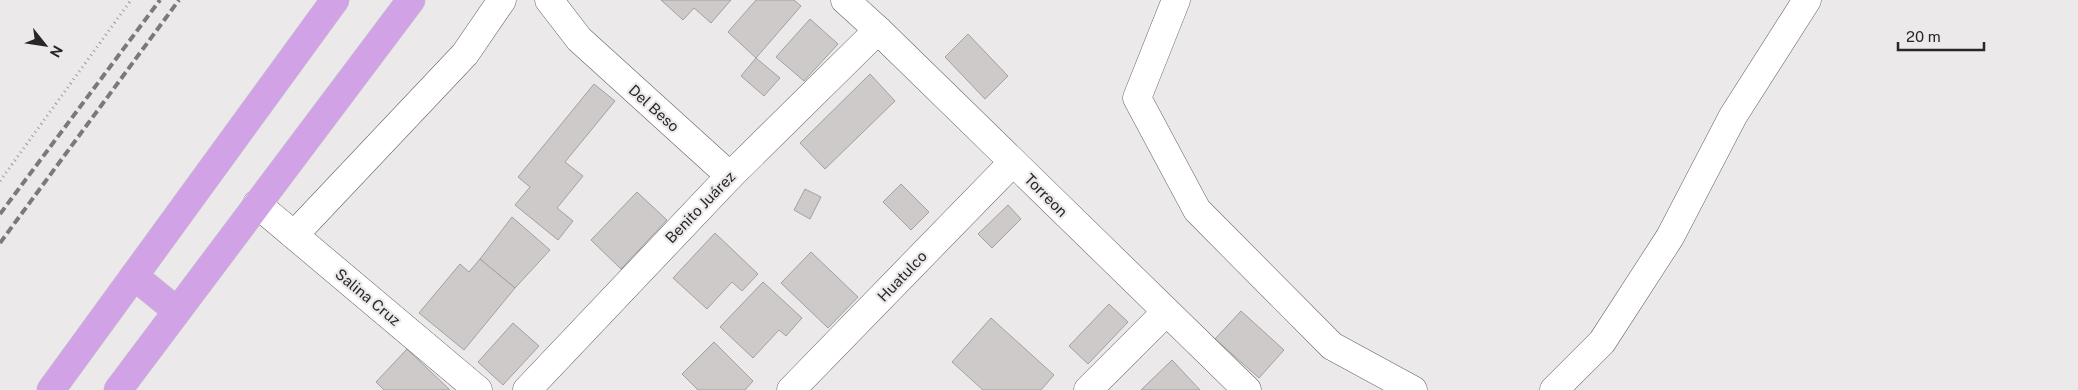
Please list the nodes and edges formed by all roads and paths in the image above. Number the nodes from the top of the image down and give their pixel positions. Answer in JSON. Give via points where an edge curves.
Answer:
{"nodes":[{"id":1,"x":131,"y":0,"type":"edge"},
{"id":2,"x":335,"y":0,"type":"edge"},
{"id":3,"x":411,"y":0,"type":"edge"},
{"id":4,"x":502,"y":0,"type":"edge"},
{"id":5,"x":549,"y":0,"type":"edge"},
{"id":6,"x":845,"y":0,"type":"edge"},
{"id":7,"x":1176,"y":0,"type":"edge"},
{"id":8,"x":1806,"y":0,"type":"edge"},
{"id":9,"x":878,"y":30,"type":"junction"},
{"id":10,"x":1013,"y":162,"type":"junction"},
{"id":11,"x":730,"y":176,"type":"junction"},
{"id":12,"x":0,"y":181,"type":"edge"},
{"id":13,"x":257,"y":204,"type":"junction"},
{"id":14,"x":294,"y":235,"type":"junction"},
{"id":15,"x":134,"y":276,"type":"junction"},
{"id":16,"x":177,"y":311,"type":"junction"},
{"id":17,"x":1165,"y":313,"type":"junction"},
{"id":18,"x":51,"y":390,"type":"edge"},
{"id":19,"x":118,"y":390,"type":"edge"},
{"id":20,"x":478,"y":390,"type":"edge"},
{"id":21,"x":527,"y":390,"type":"edge"},
{"id":22,"x":791,"y":390,"type":"edge"},
{"id":23,"x":1088,"y":390,"type":"edge"},
{"id":24,"x":1246,"y":390,"type":"edge"},
{"id":25,"x":1413,"y":390,"type":"edge"},
{"id":26,"x":1554,"y":390,"type":"edge"}],
"edges":[{"from":1,"to":12,"type":"path"},
{"from":2,"to":15,"type":"main road"},
{"from":3,"to":13,"type":"main road"},
{"from":4,"to":14,"type":"street","via":[[464,54]]},
{"from":5,"to":11,"type":"street","name":"Del Beso","via":[[579,39]]},
{"from":6,"to":9,"type":"street","name":"Torreon"},
{"from":7,"to":25,"type":"street","via":[[1137,98],[1197,210],[1332,346]]},
{"from":8,"to":26,"type":"street","via":[[1733,116],[1670,237],[1618,318],[1602,342]]},
{"from":9,"to":10,"type":"street","name":"Torreon"},
{"from":9,"to":11,"type":"street","name":"Benito Juárez"},
{"from":10,"to":17,"type":"street","name":"Torreon"},
{"from":10,"to":22,"type":"street","name":"Huatulco"},
{"from":11,"to":21,"type":"street","name":"Benito Juárez"},
{"from":13,"to":14,"type":"street","name":"Salina Cruz"},
{"from":13,"to":16,"type":"main road"},
{"from":14,"to":20,"type":"street","name":"Salina Cruz"},
{"from":15,"to":16,"type":"main road"},
{"from":15,"to":18,"type":"main road"},
{"from":16,"to":19,"type":"main road"},
{"from":17,"to":23,"type":"street"},
{"from":17,"to":24,"type":"street","name":"Torreon"}]}
